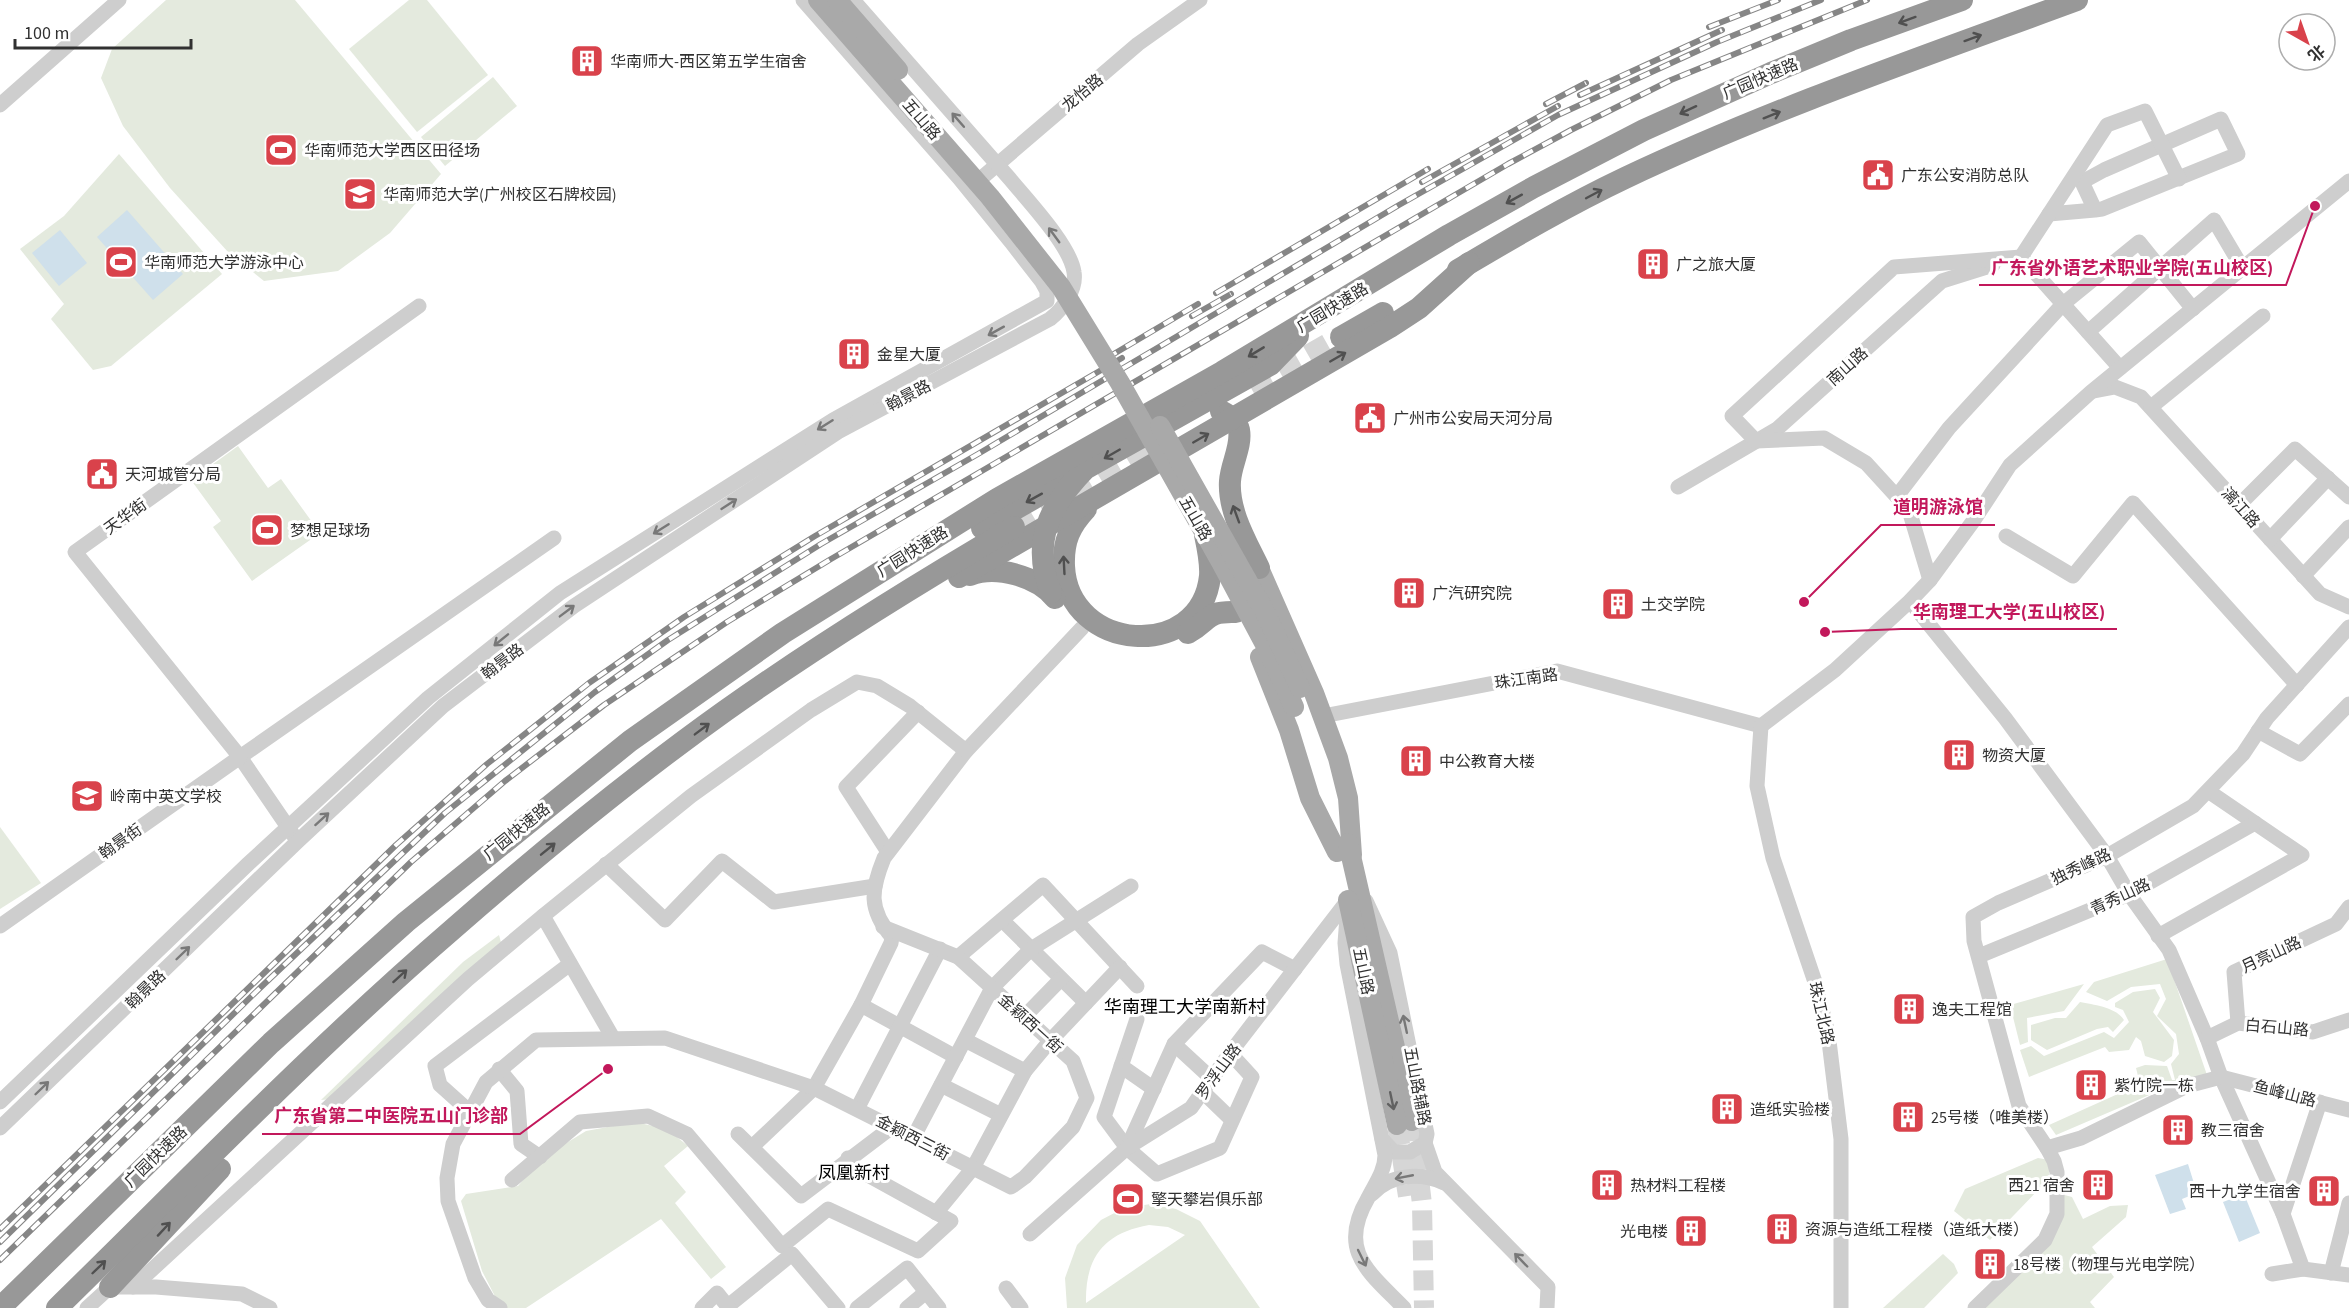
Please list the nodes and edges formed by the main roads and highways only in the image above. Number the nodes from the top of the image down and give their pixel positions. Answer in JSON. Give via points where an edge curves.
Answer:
{"nodes":[{"id":1,"x":818,"y":0,"type":"edge"},
{"id":2,"x":837,"y":0,"type":"edge"},
{"id":3,"x":1962,"y":0,"type":"edge"},
{"id":4,"x":2077,"y":0,"type":"edge"},
{"id":5,"x":1469,"y":263,"type":"junction"},
{"id":6,"x":1316,"y":317,"type":"junction"},
{"id":7,"x":1341,"y":337,"type":"tunnel mouth"},
{"id":8,"x":1194,"y":408,"type":"junction"},
{"id":9,"x":1233,"y":419,"type":"junction"},
{"id":10,"x":1085,"y":469,"type":"junction"},
{"id":11,"x":1096,"y":499,"type":"junction"},
{"id":12,"x":1014,"y":527,"type":"tunnel mouth"},
{"id":13,"x":1047,"y":527,"type":"junction"},
{"id":14,"x":1205,"y":535,"type":"junction"},
{"id":15,"x":1259,"y":568,"type":"junction"},
{"id":16,"x":944,"y":586,"type":"junction"},
{"id":17,"x":1051,"y":593,"type":"junction"},
{"id":18,"x":1236,"y":612,"type":"junction"},
{"id":19,"x":783,"y":633,"type":"junction"},
{"id":20,"x":1300,"y":704,"type":"junction"},
{"id":21,"x":726,"y":711,"type":"junction"},
{"id":22,"x":1344,"y":854,"type":"junction"},
{"id":23,"x":357,"y":1015,"type":"junction"},
{"id":24,"x":1405,"y":1123,"type":"tunnel mouth"},
{"id":25,"x":110,"y":1287,"type":"road end"},
{"id":26,"x":0,"y":1308,"type":"edge"},
{"id":27,"x":57,"y":1308,"type":"edge"}],
"edges":[{"from":1,"to":14,"type":"main road","name":"五山路","bridge":true,"via":[[996,204],[1056,280],[1120,383]]},
{"from":2,"to":20,"type":"main road","name":"五山路","bridge":true,"via":[[1005,194],[1067,274],[1116,350],[1247,579],[1281,644]]},
{"from":3,"to":6,"type":"highway","name":"广园快速路","one_way":true,"via":[[1851,40],[1644,130],[1449,235]]},
{"from":5,"to":4,"type":"highway","name":"广园快速路","one_way":true,"via":[[1586,198],[1680,153],[1873,74]]},
{"from":5,"to":7,"type":"highway","name":"广园快速路"},
{"from":9,"to":5,"type":"highway","one_way":true,"via":[[1419,308]]},
{"from":6,"to":8,"type":"highway","via":[[1270,365]]},
{"from":6,"to":19,"type":"highway","name":"广园快速路","one_way":true,"via":[[997,499]]},
{"from":8,"to":9,"type":"highway","via":[[1223,412]]},
{"from":8,"to":10,"type":"highway","one_way":true},
{"from":11,"to":9,"type":"highway","one_way":true},
{"from":15,"to":9,"type":"highway","one_way":true,"via":[[1230,492],[1240,438]]},
{"from":10,"to":13,"type":"highway","via":[[1065,490]]},
{"from":10,"to":19,"type":"highway","one_way":true,"via":[[914,569]]},
{"from":11,"to":13,"type":"highway"},
{"from":14,"to":11,"type":"highway","one_way":true,"via":[[1210,578],[1201,603],[1191,616],[1162,633],[1124,636],[1101,627],[1081,610],[1070,595],[1065,576],[1063,553],[1067,534]]},
{"from":12,"to":21,"type":"highway","name":"广园快速路","via":[[899,595]]},
{"from":13,"to":16,"type":"highway"},
{"from":13,"to":17,"type":"highway","via":[[1042,562]]},
{"from":14,"to":20,"type":"main road","name":"五山路","bridge":true},
{"from":15,"to":18,"type":"main road","via":[[1243,572],[1228,586]]},
{"from":15,"to":22,"type":"main road","via":[[1338,758],[1348,798]]},
{"from":16,"to":17,"type":"highway","via":[[977,573],[1004,571]]},
{"from":16,"to":21,"type":"highway"},
{"from":17,"to":18,"type":"highway","via":[[1082,628],[1093,636],[1122,645],[1159,645],[1179,639],[1207,616]]},
{"from":18,"to":22,"type":"main road","via":[[1270,678],[1310,798]]},
{"from":19,"to":26,"type":"highway","name":"广园快速路","via":[[630,741],[406,922],[271,1042]]},
{"from":20,"to":22,"type":"main road","name":"五山路","via":[[1323,752]]},
{"from":23,"to":21,"type":"highway","name":"广园快速路","one_way":true,"via":[[515,877]]},
{"from":22,"to":24,"type":"main road","name":"五山路"},
{"from":25,"to":23,"type":"highway","one_way":true,"via":[[309,1074]]},
{"from":27,"to":23,"type":"highway","name":"广园快速路","one_way":true}]}
